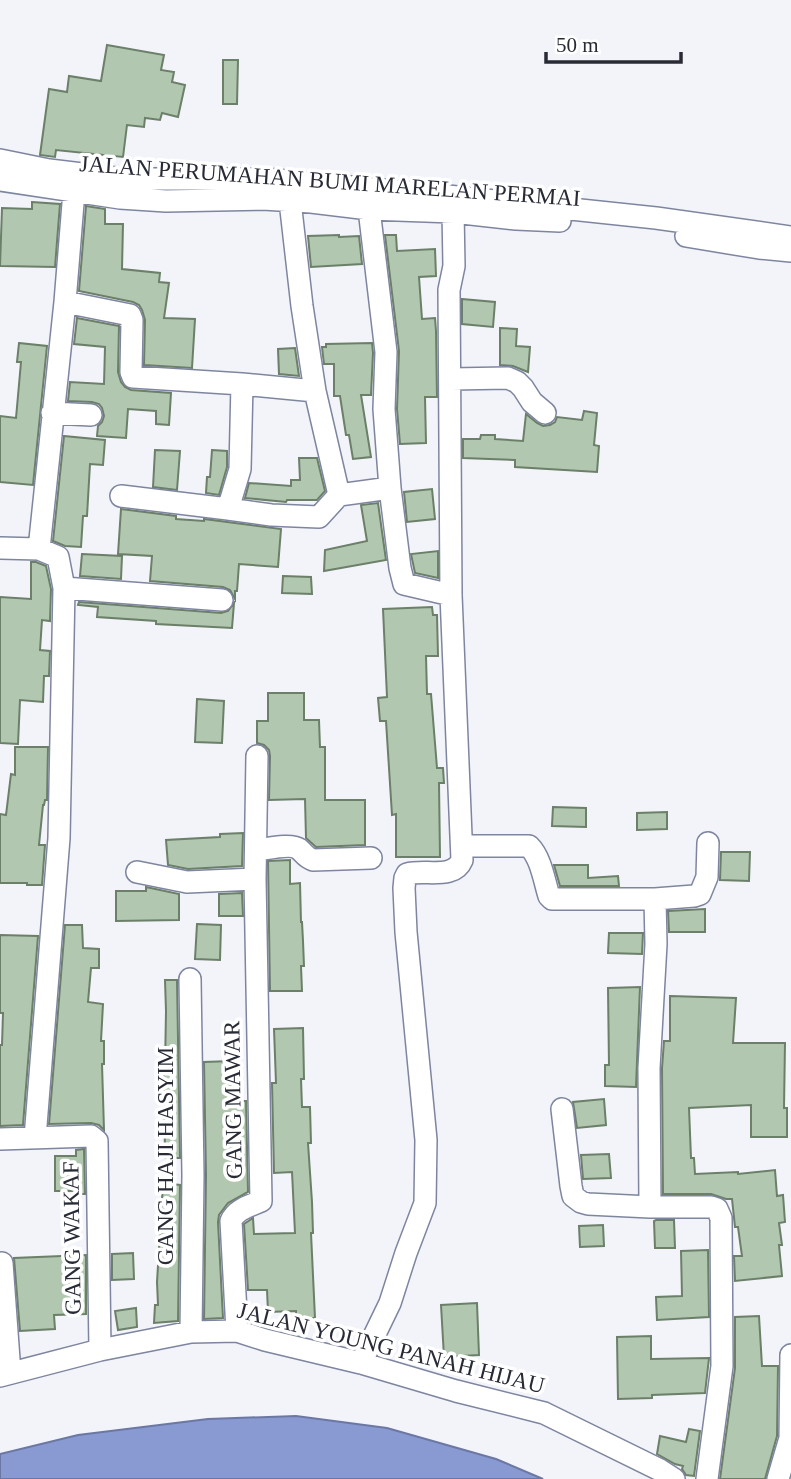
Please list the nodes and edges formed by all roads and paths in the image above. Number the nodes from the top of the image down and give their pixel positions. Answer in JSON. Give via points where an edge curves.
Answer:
{"nodes":[{"id":1,"x":0,"y":160,"type":"edge"},
{"id":2,"x":0,"y":180,"type":"edge"},
{"id":3,"x":264,"y":189,"type":"junction"},
{"id":4,"x":74,"y":191,"type":"junction"},
{"id":5,"x":290,"y":201,"type":"junction"},
{"id":6,"x":369,"y":209,"type":"junction"},
{"id":7,"x":453,"y":212,"type":"junction"},
{"id":8,"x":544,"y":213,"type":"junction"},
{"id":9,"x":654,"y":224,"type":"junction"},
{"id":10,"x":791,"y":237,"type":"edge"},
{"id":11,"x":791,"y":251,"type":"edge"},
{"id":12,"x":65,"y":302,"type":"junction"},
{"id":13,"x":451,"y":379,"type":"junction"},
{"id":14,"x":242,"y":384,"type":"junction"},
{"id":15,"x":315,"y":391,"type":"junction"},
{"id":16,"x":52,"y":412,"type":"junction"},
{"id":17,"x":545,"y":413,"type":"dead end"},
{"id":18,"x":91,"y":415,"type":"dead end"},
{"id":19,"x":390,"y":488,"type":"junction"},
{"id":20,"x":339,"y":495,"type":"junction"},
{"id":21,"x":121,"y":496,"type":"dead end"},
{"id":22,"x":228,"y":509,"type":"junction"},
{"id":23,"x":0,"y":548,"type":"edge"},
{"id":24,"x":39,"y":549,"type":"junction"},
{"id":25,"x":64,"y":588,"type":"junction"},
{"id":26,"x":451,"y":595,"type":"junction"},
{"id":27,"x":222,"y":600,"type":"dead end"},
{"id":28,"x":257,"y":756,"type":"dead end"},
{"id":29,"x":708,"y":843,"type":"dead end"},
{"id":30,"x":462,"y":846,"type":"junction"},
{"id":31,"x":256,"y":850,"type":"junction"},
{"id":32,"x":371,"y":858,"type":"dead end"},
{"id":33,"x":137,"y":872,"type":"dead end"},
{"id":34,"x":255,"y":879,"type":"junction"},
{"id":35,"x":655,"y":899,"type":"junction"},
{"id":36,"x":190,"y":979,"type":"dead end"},
{"id":37,"x":562,"y":1109,"type":"dead end"},
{"id":38,"x":35,"y":1138,"type":"junction"},
{"id":39,"x":0,"y":1139,"type":"edge"},
{"id":40,"x":650,"y":1207,"type":"junction"},
{"id":41,"x":2,"y":1263,"type":"dead end"},
{"id":42,"x":237,"y":1331,"type":"junction"},
{"id":43,"x":191,"y":1332,"type":"junction"},
{"id":44,"x":100,"y":1350,"type":"junction"},
{"id":45,"x":791,"y":1356,"type":"edge"},
{"id":46,"x":361,"y":1363,"type":"junction"},
{"id":47,"x":5,"y":1375,"type":"edge"},
{"id":48,"x":791,"y":1431,"type":"edge"},
{"id":49,"x":674,"y":1479,"type":"edge"},
{"id":50,"x":707,"y":1479,"type":"edge"},
{"id":51,"x":778,"y":1479,"type":"edge"}],
"edges":[{"from":1,"to":3,"type":"street","name":"JALAN PERUMAHAN BUMI MARELAN PERMAI","via":[[124,179]]},
{"from":2,"to":4,"type":"street","name":"JALAN PERUMAHAN BUMI MARELAN PERMAI"},
{"from":3,"to":4,"type":"street","name":"JALAN PERUMAHAN BUMI MARELAN PERMAI","via":[[166,201]]},
{"from":3,"to":5,"type":"street","name":"JALAN PERUMAHAN BUMI MARELAN PERMAI"},
{"from":3,"to":8,"type":"street","name":"JALAN PERUMAHAN BUMI MARELAN PERMAI"},
{"from":4,"to":12,"type":"street"},
{"from":5,"to":6,"type":"street","name":"JALAN PERUMAHAN BUMI MARELAN PERMAI"},
{"from":5,"to":15,"type":"street"},
{"from":6,"to":7,"type":"street","name":"JALAN PERUMAHAN BUMI MARELAN PERMAI"},
{"from":6,"to":19,"type":"street","via":[[386,352],[384,409]]},
{"from":7,"to":8,"type":"street","name":"JALAN PERUMAHAN BUMI MARELAN PERMAI","via":[[516,219]]},
{"from":7,"to":13,"type":"street"},
{"from":8,"to":9,"type":"street","name":"JALAN PERUMAHAN BUMI MARELAN PERMAI"},
{"from":9,"to":10,"type":"street"},
{"from":9,"to":11,"type":"street"},
{"from":12,"to":14,"type":"street","via":[[130,315],[134,377]]},
{"from":12,"to":16,"type":"street"},
{"from":13,"to":17,"type":"street","via":[[508,378]]},
{"from":13,"to":26,"type":"street"},
{"from":14,"to":15,"type":"street"},
{"from":14,"to":22,"type":"street","via":[[240,469]]},
{"from":15,"to":20,"type":"street"},
{"from":16,"to":18,"type":"street"},
{"from":16,"to":24,"type":"street"},
{"from":19,"to":20,"type":"street"},
{"from":19,"to":26,"type":"street","via":[[404,584]]},
{"from":20,"to":22,"type":"street","via":[[319,517]]},
{"from":21,"to":22,"type":"street"},
{"from":23,"to":24,"type":"street"},
{"from":24,"to":25,"type":"street","via":[[58,557]]},
{"from":25,"to":27,"type":"street"},
{"from":25,"to":38,"type":"street","via":[[59,838]]},
{"from":26,"to":30,"type":"street"},
{"from":28,"to":31,"type":"street","name":"GANG MAWAR"},
{"from":29,"to":35,"type":"street","via":[[707,877],[700,894]]},
{"from":30,"to":35,"type":"street","via":[[529,846],[552,899]]},
{"from":30,"to":46,"type":"street","via":[[463,860],[451,872],[416,872],[405,878],[426,1140],[425,1203],[390,1303]]},
{"from":31,"to":32,"type":"street","via":[[292,846],[313,860]]},
{"from":31,"to":34,"type":"street","name":"GANG MAWAR"},
{"from":33,"to":34,"type":"street","via":[[187,882]]},
{"from":34,"to":42,"type":"street","name":"GANG MAWAR","via":[[261,1201],[234,1214],[231,1221]]},
{"from":35,"to":40,"type":"street"},
{"from":36,"to":43,"type":"street","name":"GANG HAJI HASYIM"},
{"from":37,"to":40,"type":"street","via":[[573,1196],[588,1204]]},
{"from":38,"to":39,"type":"street","name":"GANG WAKAF"},
{"from":38,"to":44,"type":"street","name":"GANG WAKAF","via":[[91,1136],[97,1141]]},
{"from":40,"to":50,"type":"street","via":[[711,1207],[720,1218],[722,1366]]},
{"from":41,"to":47,"type":"street"},
{"from":42,"to":43,"type":"street","name":"JALAN YOUNG PANAH HIJAU"},
{"from":42,"to":46,"type":"street","name":"JALAN YOUNG PANAH HIJAU"},
{"from":43,"to":44,"type":"street","name":"JALAN YOUNG PANAH HIJAU"},
{"from":44,"to":47,"type":"street","name":"JALAN YOUNG PANAH HIJAU"},
{"from":45,"to":48,"type":"street"},
{"from":46,"to":49,"type":"street","name":"JALAN YOUNG PANAH HIJAU","via":[[544,1413]]},
{"from":48,"to":51,"type":"street"}]}
